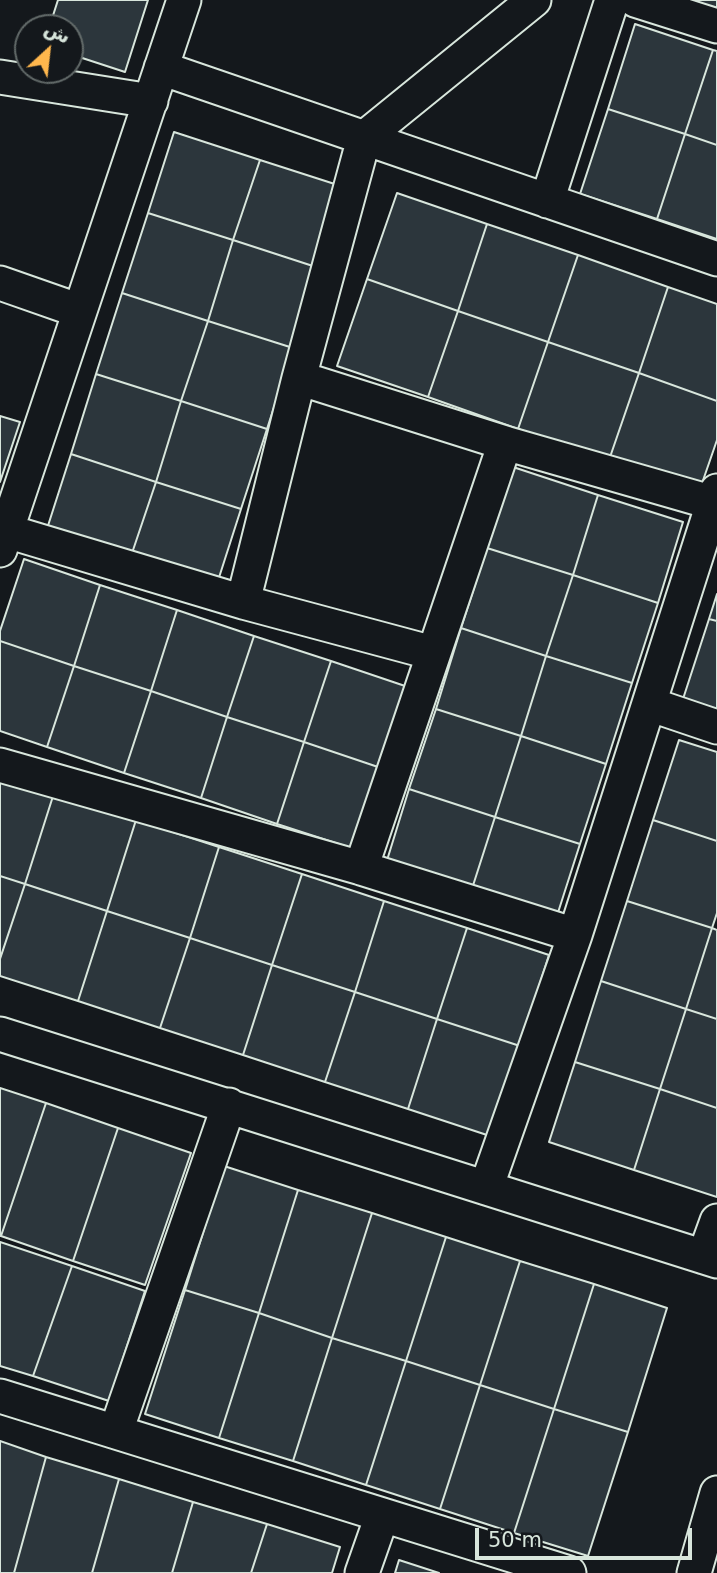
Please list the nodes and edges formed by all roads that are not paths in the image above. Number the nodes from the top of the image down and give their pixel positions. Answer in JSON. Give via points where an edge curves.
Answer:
{"nodes":[{"id":1,"x":184,"y":0,"type":"edge"},
{"id":2,"x":534,"y":0,"type":"edge"},
{"id":3,"x":612,"y":0,"type":"edge"},
{"id":4,"x":635,"y":0,"type":"edge"},
{"id":5,"x":717,"y":26,"type":"edge"},
{"id":6,"x":161,"y":68,"type":"junction"},
{"id":7,"x":0,"y":77,"type":"edge"},
{"id":8,"x":150,"y":101,"type":"junction"},
{"id":9,"x":364,"y":138,"type":"junction"},
{"id":10,"x":547,"y":201,"type":"junction"},
{"id":11,"x":717,"y":259,"type":"edge"},
{"id":12,"x":0,"y":283,"type":"edge"},
{"id":13,"x":80,"y":311,"type":"junction"},
{"id":14,"x":299,"y":378,"type":"junction"},
{"id":15,"x":505,"y":443,"type":"junction"},
{"id":16,"x":716,"y":500,"type":"edge"},
{"id":17,"x":2,"y":537,"type":"edge"},
{"id":18,"x":243,"y":602,"type":"junction"},
{"id":19,"x":433,"y":653,"type":"junction"},
{"id":20,"x":649,"y":704,"type":"junction"},
{"id":21,"x":717,"y":727,"type":"edge"},
{"id":22,"x":0,"y":765,"type":"edge"},
{"id":23,"x":360,"y":868,"type":"junction"},
{"id":24,"x":575,"y":935,"type":"junction"},
{"id":25,"x":0,"y":1034,"type":"edge"},
{"id":26,"x":229,"y":1105,"type":"junction"},
{"id":27,"x":486,"y":1188,"type":"junction"},
{"id":28,"x":717,"y":1221,"type":"edge"},
{"id":29,"x":710,"y":1259,"type":"edge"},
{"id":30,"x":0,"y":1396,"type":"edge"},
{"id":31,"x":116,"y":1431,"type":"junction"},
{"id":32,"x":715,"y":1512,"type":"edge"},
{"id":33,"x":382,"y":1516,"type":"junction"},
{"id":34,"x":362,"y":1573,"type":"edge"},
{"id":35,"x":569,"y":1573,"type":"edge"},
{"id":36,"x":694,"y":1573,"type":"edge"}],
"edges":[{"from":1,"to":6,"type":"street"},
{"from":2,"to":9,"type":"street"},
{"from":3,"to":10,"type":"street"},
{"from":4,"to":5,"type":"street"},
{"from":6,"to":8,"type":"street"},
{"from":6,"to":9,"type":"street"},
{"from":7,"to":8,"type":"street"},
{"from":8,"to":13,"type":"street"},
{"from":9,"to":10,"type":"street"},
{"from":9,"to":14,"type":"street"},
{"from":10,"to":11,"type":"street"},
{"from":12,"to":13,"type":"street"},
{"from":13,"to":17,"type":"street"},
{"from":14,"to":15,"type":"street"},
{"from":14,"to":18,"type":"street"},
{"from":15,"to":16,"type":"street"},
{"from":15,"to":19,"type":"street"},
{"from":16,"to":20,"type":"street"},
{"from":17,"to":18,"type":"street"},
{"from":18,"to":19,"type":"street"},
{"from":19,"to":23,"type":"street"},
{"from":20,"to":21,"type":"street"},
{"from":20,"to":24,"type":"street"},
{"from":22,"to":23,"type":"street"},
{"from":23,"to":24,"type":"street"},
{"from":24,"to":27,"type":"street"},
{"from":25,"to":26,"type":"street"},
{"from":26,"to":27,"type":"street"},
{"from":26,"to":31,"type":"street"},
{"from":27,"to":29,"type":"street"},
{"from":28,"to":29,"type":"street"},
{"from":30,"to":31,"type":"street"},
{"from":31,"to":33,"type":"street"},
{"from":32,"to":36,"type":"street"},
{"from":33,"to":34,"type":"street"},
{"from":33,"to":35,"type":"street"}]}
